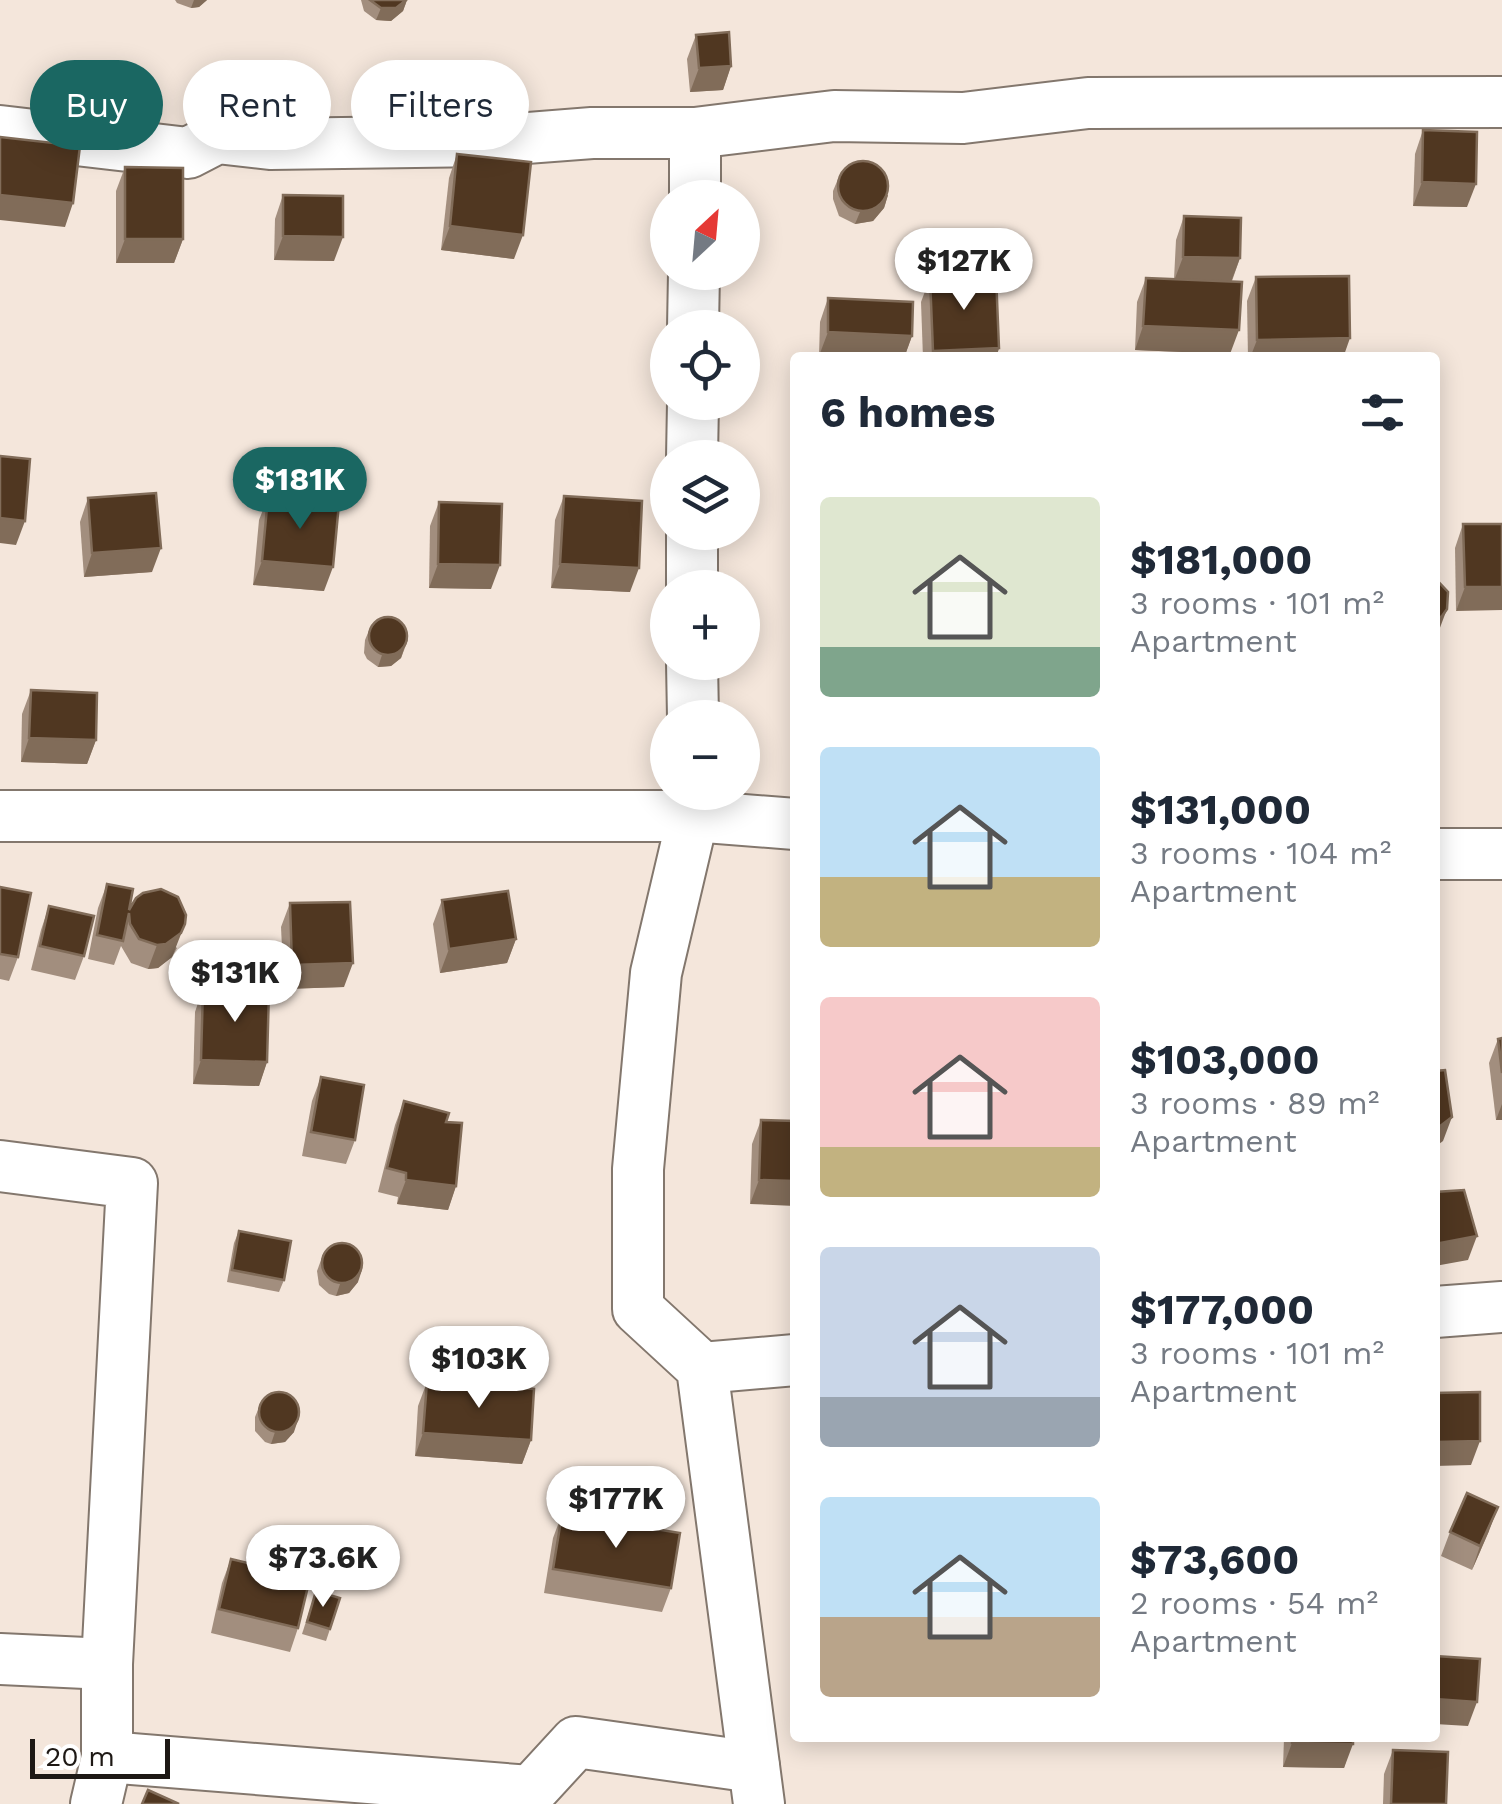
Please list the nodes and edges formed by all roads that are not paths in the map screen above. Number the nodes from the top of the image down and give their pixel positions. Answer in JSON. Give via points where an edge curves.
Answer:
{"nodes":[{"id":1,"x":1502,"y":102,"type":"edge"},
{"id":2,"x":0,"y":131,"type":"edge"},
{"id":3,"x":696,"y":133,"type":"junction"},
{"id":4,"x":695,"y":180,"type":"edge"},
{"id":5,"x":650,"y":805,"type":"edge"},
{"id":6,"x":692,"y":810,"type":"edge"},
{"id":7,"x":724,"y":810,"type":"edge"},
{"id":8,"x":0,"y":816,"type":"edge"},
{"id":9,"x":790,"y":823,"type":"edge"},
{"id":10,"x":1440,"y":854,"type":"edge"},
{"id":11,"x":1502,"y":854,"type":"edge"},
{"id":12,"x":0,"y":1166,"type":"edge"},
{"id":13,"x":1502,"y":1307,"type":"edge"},
{"id":14,"x":1440,"y":1312,"type":"edge"},
{"id":15,"x":790,"y":1360,"type":"edge"},
{"id":16,"x":702,"y":1368,"type":"junction"},
{"id":17,"x":0,"y":1660,"type":"edge"},
{"id":18,"x":107,"y":1664,"type":"junction"},
{"id":19,"x":101,"y":1781,"type":"edge"},
{"id":20,"x":757,"y":1785,"type":"edge"},
{"id":21,"x":524,"y":1798,"type":"edge"}],
"edges":[{"from":1,"to":3,"type":"street","via":[[1088,102],[962,118],[834,116]]},
{"from":2,"to":3,"type":"street","via":[[188,153],[217,138],[270,144]]},
{"from":3,"to":4,"type":"street"},
{"from":5,"to":8,"type":"street"},
{"from":6,"to":16,"type":"street","via":[[656,973],[638,1169],[638,1308]]},
{"from":7,"to":9,"type":"street"},
{"from":10,"to":11,"type":"street"},
{"from":12,"to":18,"type":"street","via":[[132,1184]]},
{"from":13,"to":14,"type":"street"},
{"from":15,"to":16,"type":"street"},
{"from":16,"to":20,"type":"street"},
{"from":17,"to":18,"type":"street"},
{"from":18,"to":19,"type":"street"},
{"from":19,"to":21,"type":"street"},
{"from":20,"to":21,"type":"street","via":[[576,1742]]}]}
